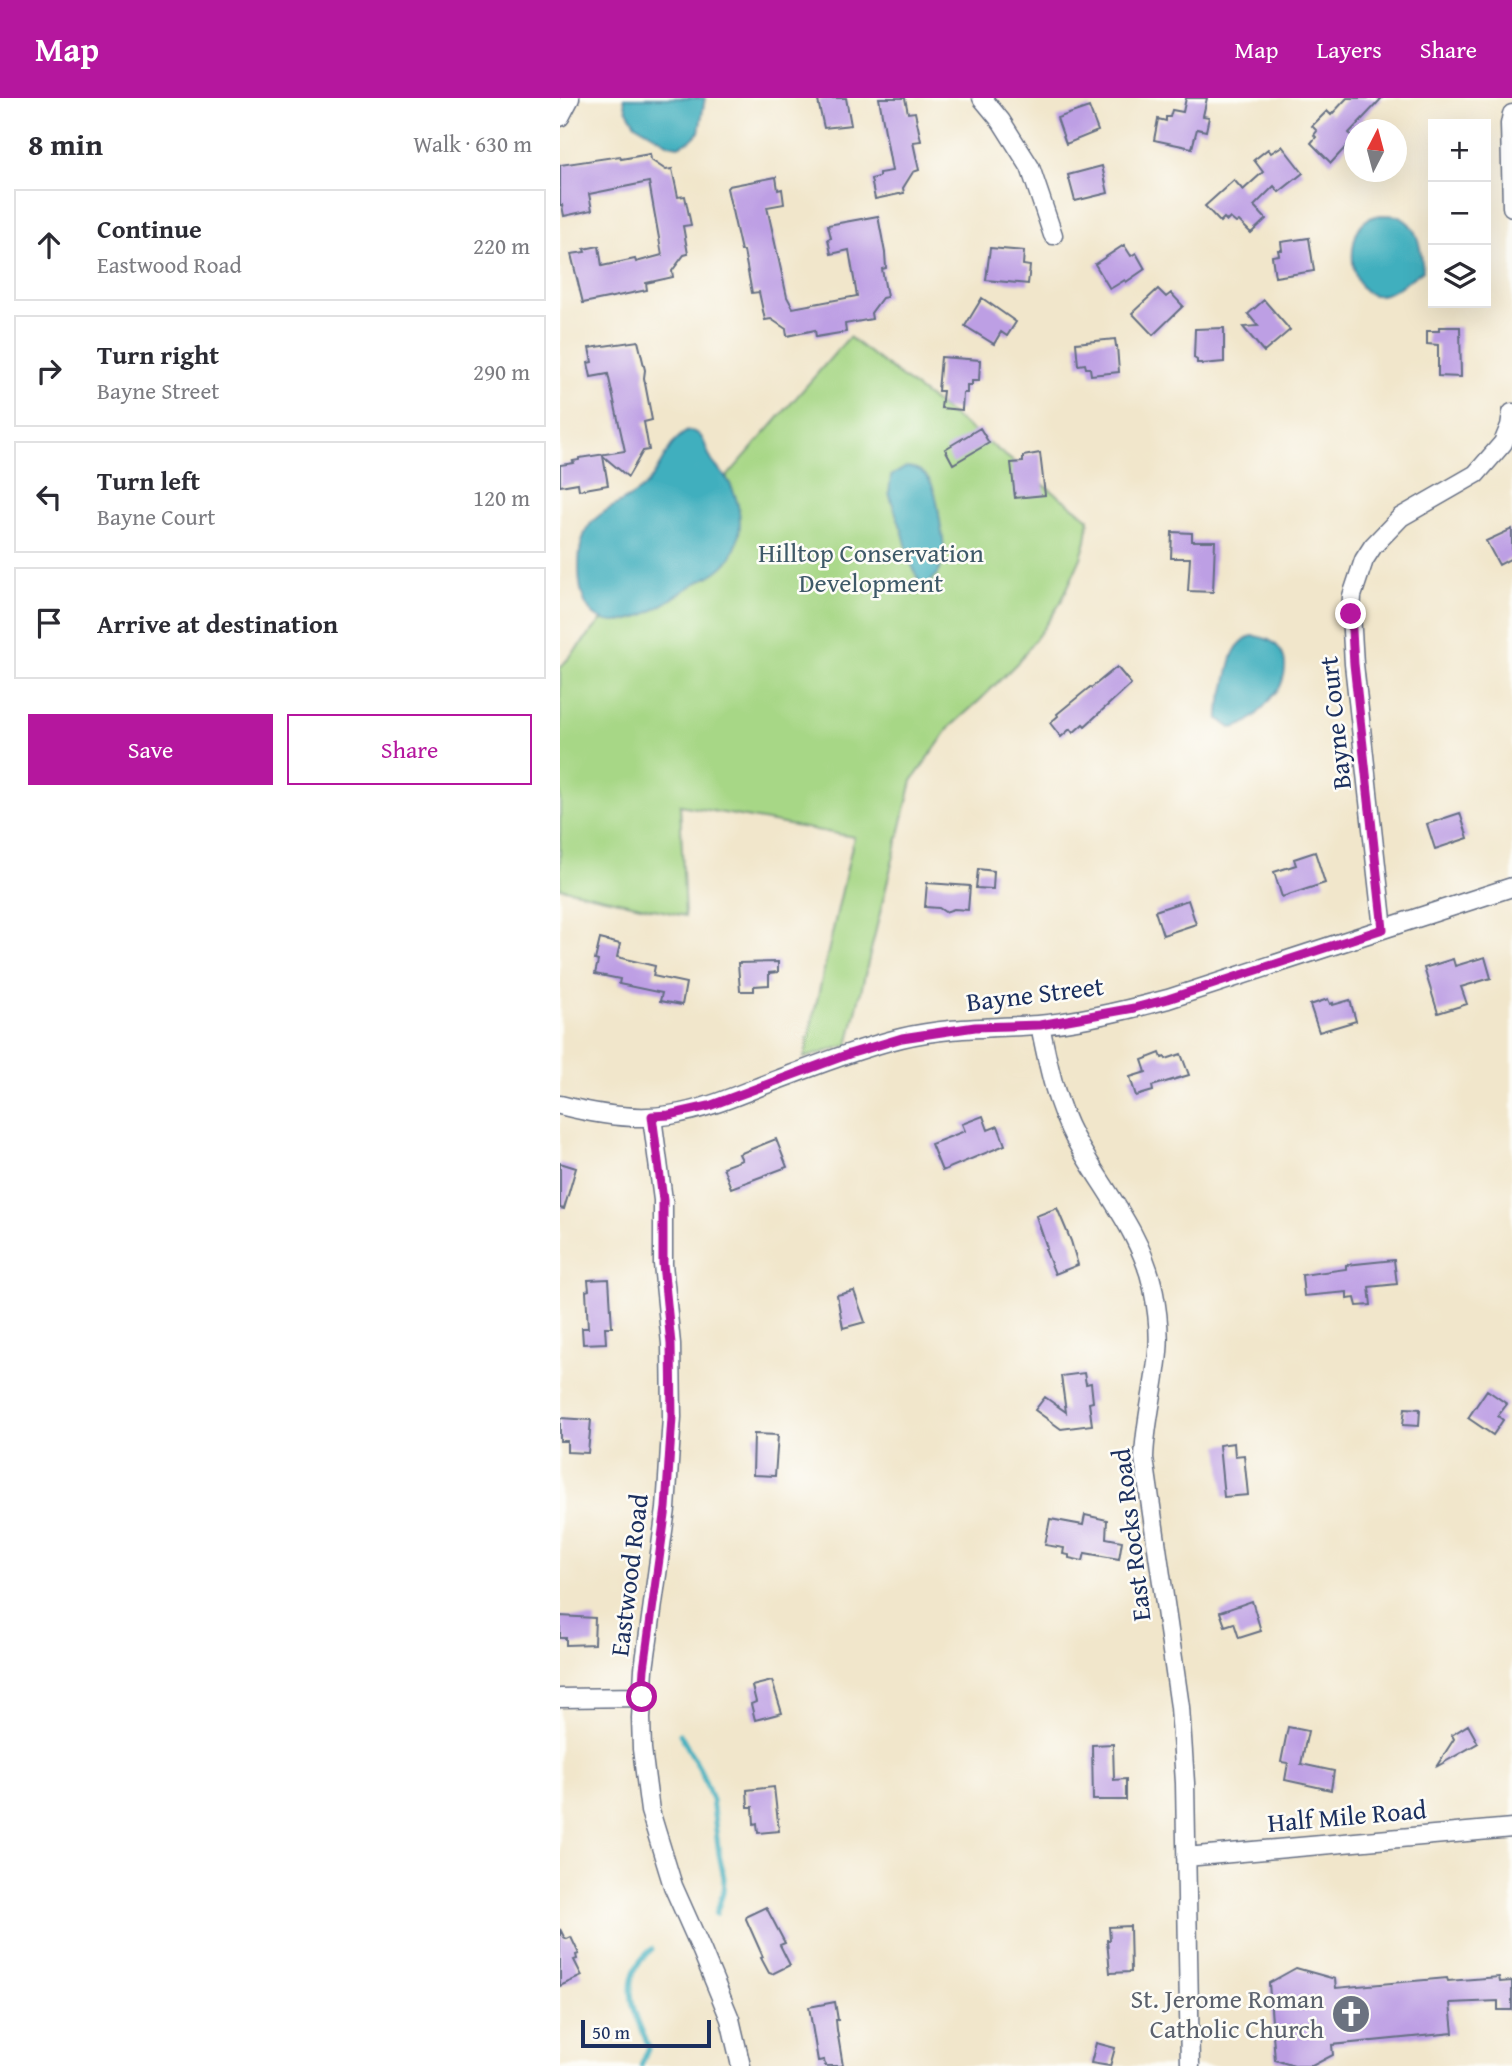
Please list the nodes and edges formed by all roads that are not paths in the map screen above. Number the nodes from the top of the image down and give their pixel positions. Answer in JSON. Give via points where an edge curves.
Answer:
{"nodes":[{"id":1,"x":570,"y":98,"type":"edge"},
{"id":2,"x":982,"y":98,"type":"edge"},
{"id":3,"x":1512,"y":114,"type":"edge"},
{"id":4,"x":560,"y":117,"type":"edge"},
{"id":5,"x":1512,"y":207,"type":"edge"},
{"id":6,"x":1054,"y":234,"type":"dead end"},
{"id":7,"x":1512,"y":413,"type":"edge"},
{"id":8,"x":1512,"y":887,"type":"edge"},
{"id":9,"x":1383,"y":929,"type":"junction"},
{"id":10,"x":1040,"y":1025,"type":"junction"},
{"id":11,"x":560,"y":1105,"type":"edge"},
{"id":12,"x":652,"y":1116,"type":"junction"},
{"id":13,"x":642,"y":1697,"type":"junction"},
{"id":14,"x":560,"y":1698,"type":"edge"},
{"id":15,"x":1512,"y":1828,"type":"edge"},
{"id":16,"x":1186,"y":1857,"type":"junction"},
{"id":17,"x":741,"y":2066,"type":"edge"},
{"id":18,"x":1190,"y":2066,"type":"edge"}],
"edges":[{"from":1,"to":4,"type":"street"},
{"from":2,"to":6,"type":"street","via":[[1030,167]]},
{"from":3,"to":5,"type":"street"},
{"from":7,"to":9,"type":"street","name":"Bayne Court","via":[[1503,443],[1476,474],[1401,517],[1373,547],[1352,596],[1354,664]]},
{"from":8,"to":9,"type":"street","name":"Bayne Street"},
{"from":9,"to":10,"type":"street","name":"Bayne Street","via":[[1168,999]]},
{"from":10,"to":12,"type":"street","name":"Bayne Street","via":[[975,1027],[902,1038],[709,1106]]},
{"from":10,"to":16,"type":"street","name":"East Rocks Road","via":[[1062,1112],[1137,1242],[1156,1307],[1158,1351],[1144,1458],[1180,1707]]},
{"from":11,"to":12,"type":"street","name":"Bayne Street"},
{"from":12,"to":13,"type":"street","name":"Eastwood Road","via":[[663,1200],[672,1417],[666,1508]]},
{"from":13,"to":14,"type":"street"},
{"from":13,"to":17,"type":"street","name":"Eastwood Road","via":[[642,1749],[650,1811],[673,1886],[730,2019]]},
{"from":15,"to":16,"type":"street","name":"Half Mile Road"},
{"from":16,"to":18,"type":"street","name":"East Rocks Road"}]}
